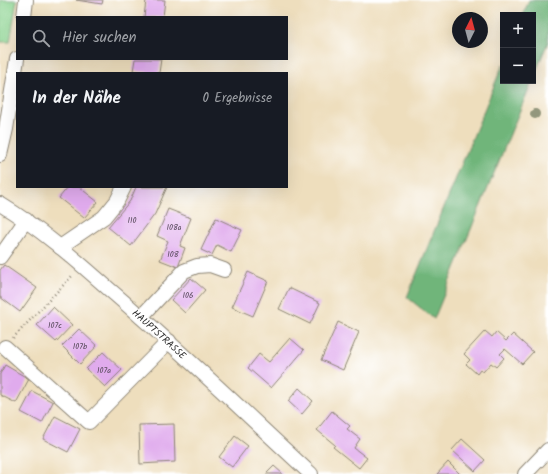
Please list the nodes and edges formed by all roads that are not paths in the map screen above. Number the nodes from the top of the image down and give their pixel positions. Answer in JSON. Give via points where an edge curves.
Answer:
{"nodes":[{"id":1,"x":26,"y":0,"type":"edge"},
{"id":2,"x":24,"y":16,"type":"edge"},
{"id":3,"x":17,"y":60,"type":"edge"},
{"id":4,"x":0,"y":155,"type":"edge"},
{"id":5,"x":124,"y":188,"type":"edge"},
{"id":6,"x":0,"y":204,"type":"edge"},
{"id":7,"x":26,"y":220,"type":"junction"},
{"id":8,"x":60,"y":247,"type":"junction"},
{"id":9,"x":0,"y":257,"type":"edge"},
{"id":10,"x":224,"y":270,"type":"dead end"},
{"id":11,"x":141,"y":317,"type":"junction"},
{"id":12,"x":169,"y":341,"type":"junction"},
{"id":13,"x":5,"y":347,"type":"road end"},
{"id":14,"x":548,"y":450,"type":"edge"},
{"id":15,"x":311,"y":474,"type":"edge"},
{"id":16,"x":525,"y":474,"type":"edge"}],
"edges":[{"from":1,"to":2,"type":"street"},
{"from":3,"to":4,"type":"street"},
{"from":5,"to":8,"type":"street","via":[[104,217]]},
{"from":6,"to":7,"type":"street","name":"HAUPTSTRASSE"},
{"from":7,"to":8,"type":"street","name":"HAUPTSTRASSE"},
{"from":7,"to":9,"type":"street"},
{"from":8,"to":11,"type":"street","name":"HAUPTSTRASSE"},
{"from":10,"to":11,"type":"street","via":[[210,265],[184,271]]},
{"from":11,"to":12,"type":"street","name":"HAUPTSTRASSE"},
{"from":12,"to":13,"type":"street","via":[[89,422]]},
{"from":12,"to":15,"type":"street","name":"HAUPTSTRASSE"},
{"from":14,"to":16,"type":"street"}]}
